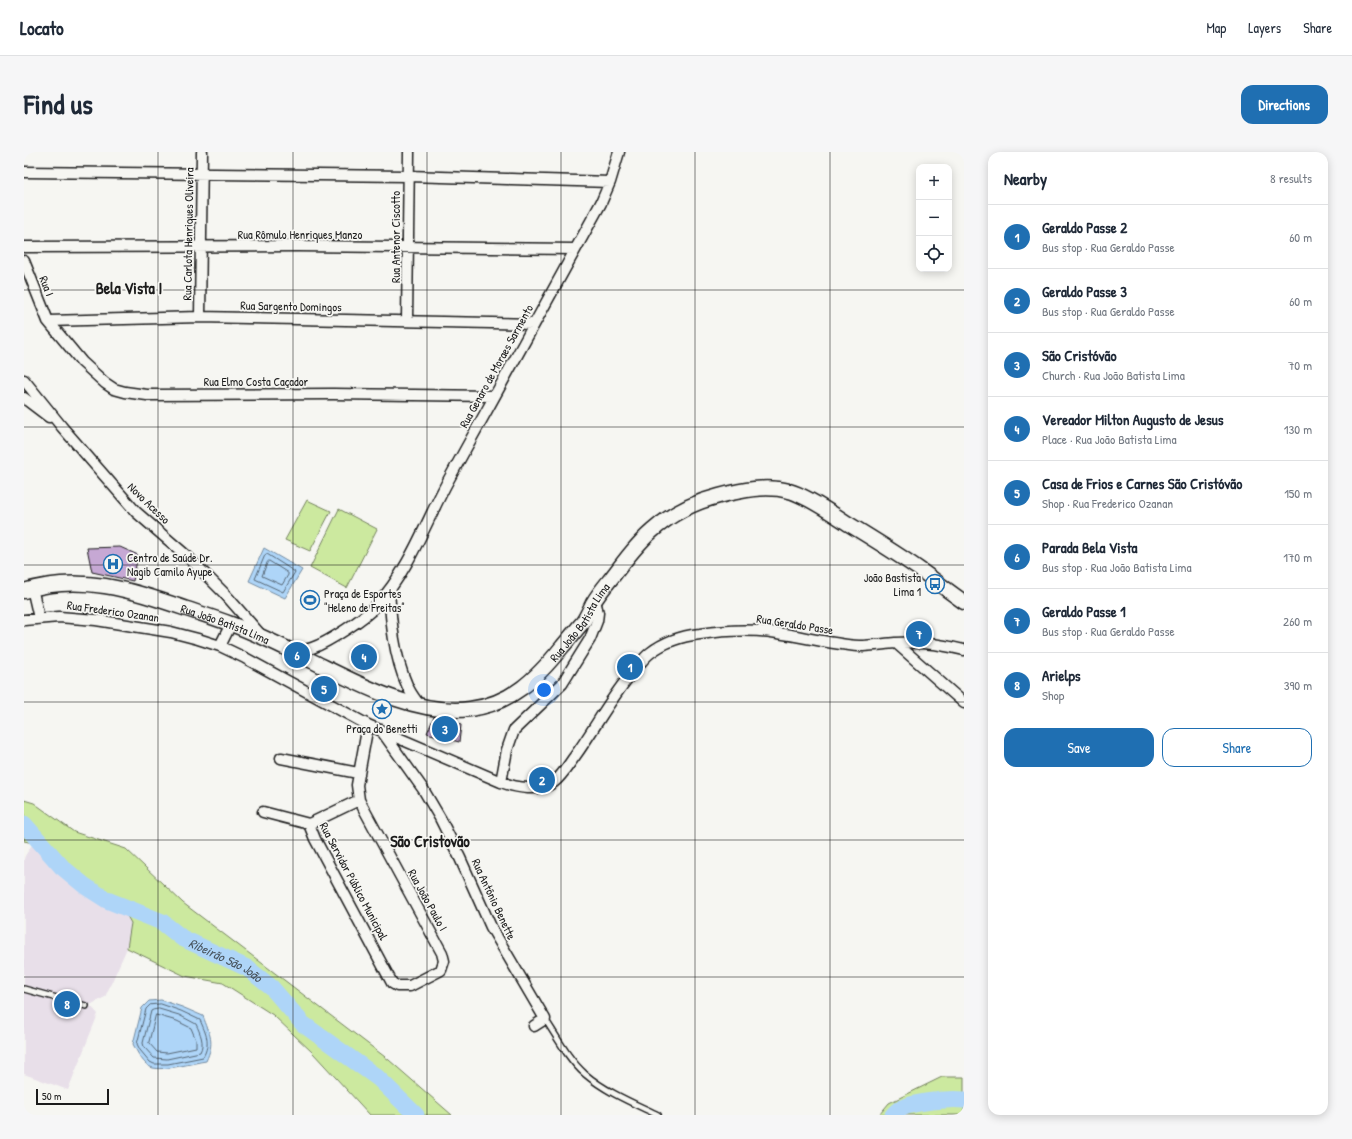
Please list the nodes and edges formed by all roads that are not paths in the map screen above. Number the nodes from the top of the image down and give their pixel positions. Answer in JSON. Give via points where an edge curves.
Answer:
{"nodes":[{"id":1,"x":202,"y":152,"type":"edge"},
{"id":2,"x":408,"y":152,"type":"edge"},
{"id":3,"x":619,"y":152,"type":"edge"},
{"id":4,"x":24,"y":172,"type":"edge"},
{"id":5,"x":202,"y":174,"type":"junction"},
{"id":6,"x":408,"y":176,"type":"junction"},
{"id":7,"x":610,"y":182,"type":"junction"},
{"id":8,"x":24,"y":247,"type":"edge"},
{"id":9,"x":201,"y":247,"type":"junction"},
{"id":10,"x":408,"y":248,"type":"junction"},
{"id":11,"x":575,"y":249,"type":"junction"},
{"id":12,"x":24,"y":261,"type":"edge"},
{"id":13,"x":200,"y":317,"type":"junction"},
{"id":14,"x":48,"y":321,"type":"junction"},
{"id":15,"x":408,"y":321,"type":"junction"},
{"id":16,"x":533,"y":324,"type":"junction"},
{"id":17,"x":24,"y":380,"type":"edge"},
{"id":18,"x":494,"y":396,"type":"junction"},
{"id":19,"x":24,"y":398,"type":"edge"},
{"id":20,"x":62,"y":427,"type":"junction"},
{"id":21,"x":28,"y":590,"type":"edge"},
{"id":22,"x":389,"y":590,"type":"junction"},
{"id":23,"x":595,"y":600,"type":"junction"},
{"id":24,"x":964,"y":602,"type":"edge"},
{"id":25,"x":39,"y":618,"type":"junction"},
{"id":26,"x":24,"y":620,"type":"edge"},
{"id":27,"x":230,"y":624,"type":"junction"},
{"id":28,"x":262,"y":637,"type":"junction"},
{"id":29,"x":896,"y":643,"type":"junction"},
{"id":30,"x":220,"y":646,"type":"junction"},
{"id":31,"x":964,"y":650,"type":"edge"},
{"id":32,"x":294,"y":652,"type":"junction"},
{"id":33,"x":964,"y":703,"type":"edge"},
{"id":34,"x":420,"y":706,"type":"junction"},
{"id":35,"x":368,"y":725,"type":"junction"},
{"id":36,"x":381,"y":730,"type":"junction"},
{"id":37,"x":281,"y":758,"type":"dead end"},
{"id":38,"x":358,"y":773,"type":"junction"},
{"id":39,"x":501,"y":782,"type":"junction"},
{"id":40,"x":359,"y":800,"type":"junction"},
{"id":41,"x":263,"y":812,"type":"dead end"},
{"id":42,"x":309,"y":824,"type":"junction"},
{"id":43,"x":410,"y":986,"type":"joint"},
{"id":44,"x":24,"y":989,"type":"edge"},
{"id":45,"x":86,"y":1006,"type":"dead end"},
{"id":46,"x":545,"y":1019,"type":"junction"},
{"id":47,"x":534,"y":1026,"type":"dead end"},
{"id":48,"x":658,"y":1115,"type":"edge"}],
"edges":[{"from":1,"to":5,"type":"street","name":"Rua Carlota Henriques Oliveira"},
{"from":2,"to":6,"type":"street","name":"Rua Antenor Ciscotto"},
{"from":3,"to":7,"type":"street","name":"Rua Genaro de Moraes Sarmento"},
{"from":4,"to":5,"type":"street"},
{"from":5,"to":6,"type":"street"},
{"from":5,"to":9,"type":"street","name":"Rua Carlota Henriques Oliveira"},
{"from":6,"to":7,"type":"street"},
{"from":6,"to":10,"type":"street","name":"Rua Antenor Ciscotto"},
{"from":7,"to":11,"type":"street","name":"Rua Genaro de Moraes Sarmento"},
{"from":8,"to":9,"type":"street","name":"Rua Rômulo Henriques Manzo"},
{"from":9,"to":10,"type":"street","name":"Rua Rômulo Henriques Manzo"},
{"from":9,"to":13,"type":"street","name":"Rua Carlota Henriques Oliveira"},
{"from":10,"to":11,"type":"street","name":"Rua Rômulo Henriques Manzo"},
{"from":10,"to":15,"type":"street","name":"Rua Antenor Ciscotto"},
{"from":11,"to":16,"type":"street","name":"Rua Genaro de Moraes Sarmento"},
{"from":12,"to":14,"type":"street","name":"Rua I"},
{"from":13,"to":14,"type":"street","name":"Rua Sargento Domingos"},
{"from":13,"to":15,"type":"street","name":"Rua Sargento Domingos"},
{"from":14,"to":18,"type":"street","name":"Rua Elmo Costa Caçador","via":[[93,373],[114,390],[125,392],[147,395]]},
{"from":15,"to":16,"type":"street","name":"Rua Sargento Domingos"},
{"from":16,"to":18,"type":"street","name":"Rua Genaro de Moraes Sarmento"},
{"from":17,"to":20,"type":"street","name":"Novo Acesso"},
{"from":18,"to":22,"type":"street","name":"Rua Genaro de Moraes Sarmento","via":[[410,556]]},
{"from":19,"to":20,"type":"street"},
{"from":20,"to":28,"type":"street","name":"Novo Acesso","via":[[136,512],[188,557]]},
{"from":21,"to":25,"type":"street"},
{"from":21,"to":27,"type":"street","name":"Rua João Batista Lima","via":[[74,583],[108,586],[157,599]]},
{"from":22,"to":32,"type":"street","name":"Rua Genaro de Moraes Sarmento","via":[[363,617],[337,634],[310,649]]},
{"from":22,"to":34,"type":"street","via":[[392,627],[400,668]]},
{"from":23,"to":24,"type":"street","name":"Rua João Batista Lima","via":[[630,552],[672,515],[710,498],[760,488],[792,491],[902,558]]},
{"from":23,"to":34,"type":"street","name":"Rua João Batista Lima","via":[[584,620],[542,671],[506,698],[466,710],[454,711]]},
{"from":23,"to":39,"type":"street","via":[[597,621],[590,639],[562,684],[514,730]]},
{"from":25,"to":26,"type":"street","name":"Rua Frederico Ozanan"},
{"from":25,"to":30,"type":"street","name":"Rua Frederico Ozanan","via":[[96,620],[171,632]]},
{"from":27,"to":28,"type":"street","name":"Rua João Batista Lima"},
{"from":27,"to":30,"type":"street"},
{"from":28,"to":32,"type":"street","name":"Rua João Batista Lima"},
{"from":29,"to":31,"type":"street","name":"Rua Geraldo Passe","via":[[925,643]]},
{"from":29,"to":33,"type":"street"},
{"from":29,"to":39,"type":"street","name":"Rua Geraldo Passe","via":[[861,646],[837,644],[750,630],[715,631],[668,642],[649,654],[627,678],[586,740],[554,782],[532,788]]},
{"from":30,"to":35,"type":"street","name":"Rua Frederico Ozanan"},
{"from":32,"to":34,"type":"street","name":"Rua João Batista Lima","via":[[396,699]]},
{"from":35,"to":36,"type":"street","name":"Rua Frederico Ozanan"},
{"from":35,"to":38,"type":"street","name":"Rua João Paulo I"},
{"from":36,"to":39,"type":"street","name":"Rua Frederico Ozanan"},
{"from":36,"to":46,"type":"street","name":"Rua Antônio Benette","via":[[423,789],[440,818],[491,927]]},
{"from":37,"to":38,"type":"street"},
{"from":38,"to":40,"type":"street","name":"Rua João Paulo I"},
{"from":40,"to":42,"type":"street","name":"Rua Servidor Público Municipal"},
{"from":40,"to":43,"type":"street","name":"Rua João Paulo I","via":[[442,953],[444,961],[440,970]]},
{"from":41,"to":42,"type":"street"},
{"from":42,"to":43,"type":"street","name":"Rua Servidor Público Municipal","via":[[392,983],[397,986]]},
{"from":44,"to":45,"type":"lane"},
{"from":46,"to":47,"type":"street"},
{"from":46,"to":48,"type":"lane","via":[[567,1053],[585,1074],[620,1097]]}]}
